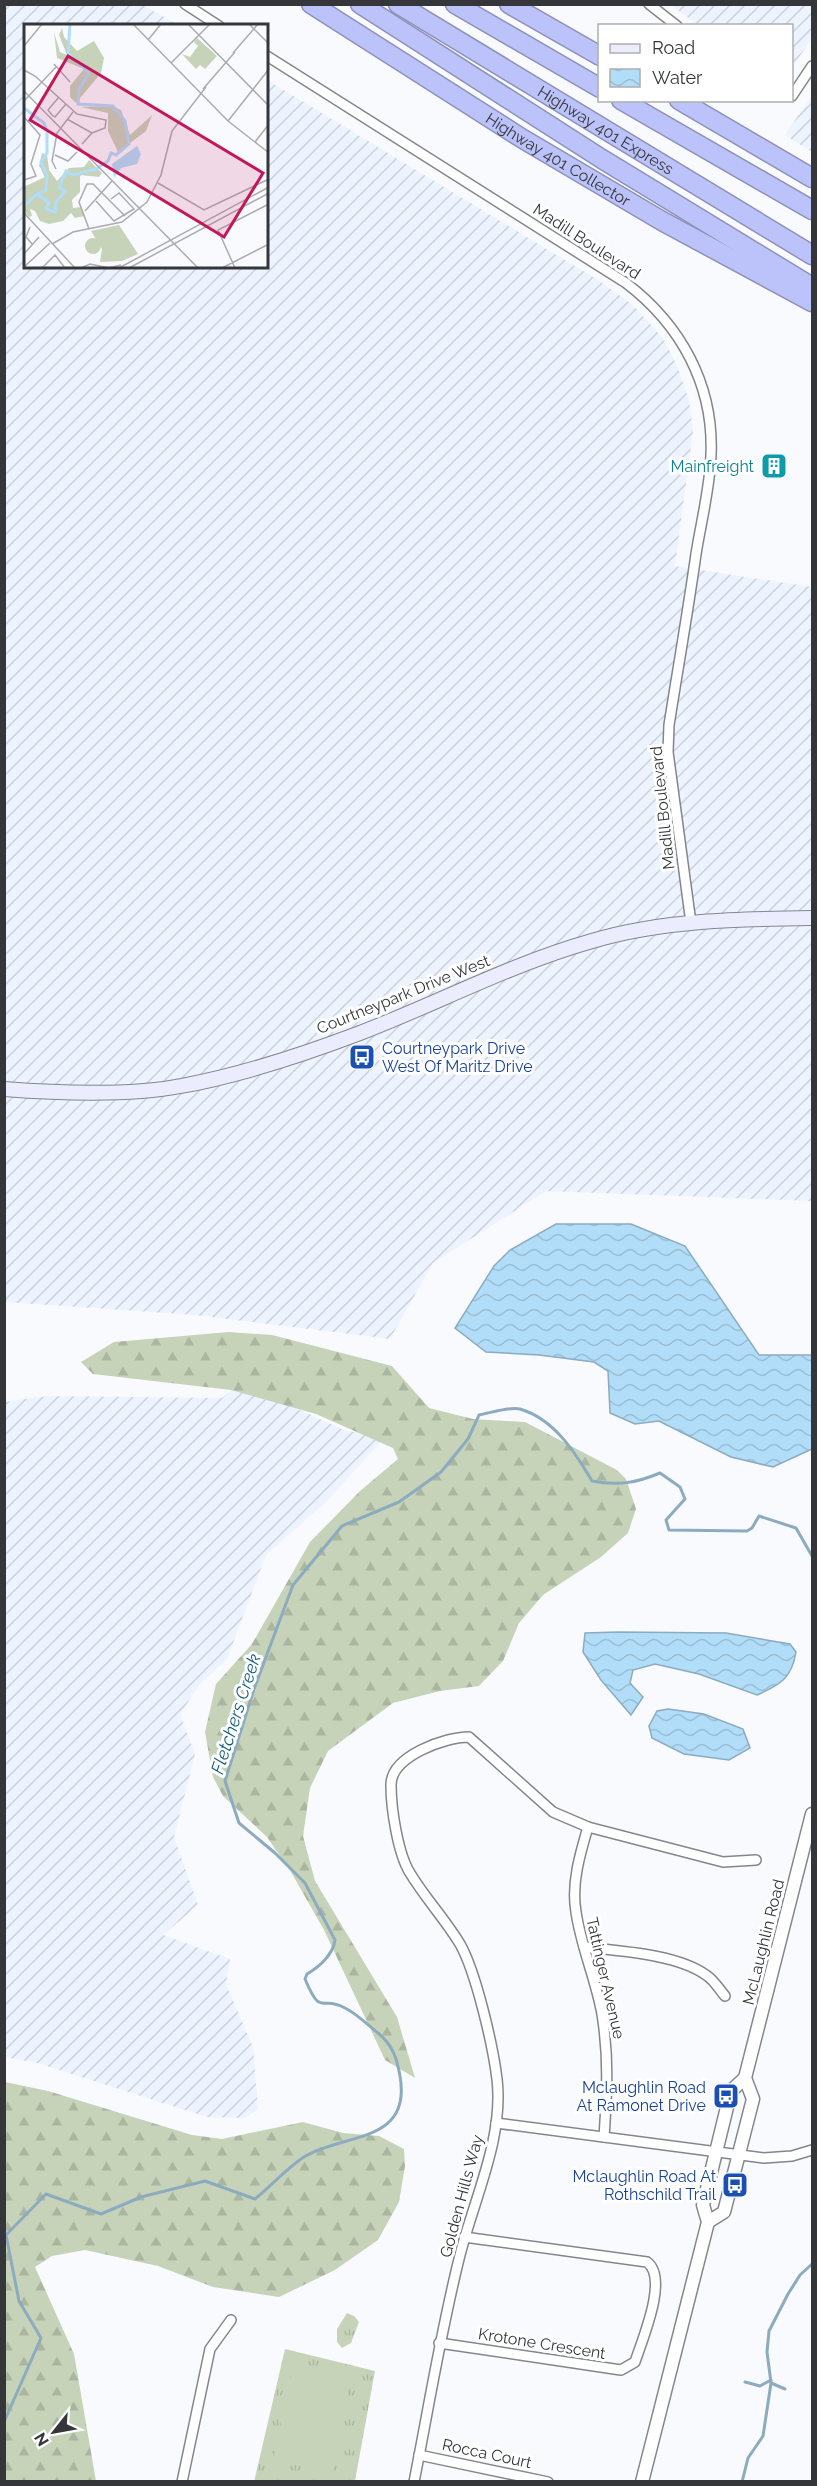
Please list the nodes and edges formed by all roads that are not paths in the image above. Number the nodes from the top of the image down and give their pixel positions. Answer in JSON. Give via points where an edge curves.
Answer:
{"nodes":[{"id":1,"x":186,"y":4,"type":"edge"},
{"id":2,"x":310,"y":4,"type":"edge"},
{"id":3,"x":360,"y":4,"type":"edge"},
{"id":4,"x":398,"y":4,"type":"edge"},
{"id":5,"x":455,"y":4,"type":"edge"},
{"id":6,"x":509,"y":4,"type":"edge"},
{"id":7,"x":649,"y":4,"type":"edge"},
{"id":8,"x":216,"y":24,"type":"edge"},
{"id":9,"x":674,"y":24,"type":"edge"},
{"id":10,"x":598,"y":55,"type":"edge"},
{"id":11,"x":268,"y":57,"type":"edge"},
{"id":12,"x":813,"y":66,"type":"edge"},
{"id":13,"x":598,"y":87,"type":"edge"},
{"id":14,"x":793,"y":95,"type":"edge"},
{"id":15,"x":624,"y":102,"type":"edge"},
{"id":16,"x":682,"y":102,"type":"edge"},
{"id":17,"x":813,"y":178,"type":"edge"},
{"id":18,"x":813,"y":210,"type":"edge"},
{"id":19,"x":813,"y":255,"type":"edge"},
{"id":20,"x":813,"y":287,"type":"edge"},
{"id":21,"x":813,"y":302,"type":"edge"},
{"id":22,"x":813,"y":918,"type":"edge"},
{"id":23,"x":691,"y":923,"type":"junction"},
{"id":24,"x":4,"y":1089,"type":"edge"},
{"id":25,"x":813,"y":1814,"type":"edge"},
{"id":26,"x":588,"y":1827,"type":"junction"},
{"id":27,"x":756,"y":1860,"type":"dead end"},
{"id":28,"x":584,"y":1947,"type":"junction"},
{"id":29,"x":725,"y":1996,"type":"dead end"},
{"id":30,"x":745,"y":2078,"type":"junction"},
{"id":31,"x":496,"y":2123,"type":"junction"},
{"id":32,"x":604,"y":2137,"type":"junction"},
{"id":33,"x":813,"y":2150,"type":"edge"},
{"id":34,"x":717,"y":2152,"type":"junction"},
{"id":35,"x":738,"y":2155,"type":"junction"},
{"id":36,"x":708,"y":2222,"type":"junction"},
{"id":37,"x":464,"y":2237,"type":"junction"},
{"id":38,"x":231,"y":2320,"type":"dead end"},
{"id":39,"x":439,"y":2343,"type":"junction"},
{"id":40,"x":419,"y":2455,"type":"junction"},
{"id":41,"x":182,"y":2481,"type":"edge"},
{"id":42,"x":414,"y":2481,"type":"edge"},
{"id":43,"x":548,"y":2481,"type":"edge"},
{"id":44,"x":642,"y":2481,"type":"edge"}],
"edges":[{"from":1,"to":8,"type":"street"},
{"from":2,"to":21,"type":"highway","name":"Highway 401 Collector","via":[[523,140]]},
{"from":3,"to":20,"type":"highway","via":[[602,159]]},
{"from":4,"to":19,"type":"highway","name":"Highway 401 Express"},
{"from":5,"to":13,"type":"highway","name":"Highway 401 Express"},
{"from":6,"to":10,"type":"highway"},
{"from":7,"to":9,"type":"street"},
{"from":11,"to":23,"type":"street","name":"Madill Boulevard","via":[[626,283],[659,311],[694,365],[708,406],[711,457],[668,752]]},
{"from":12,"to":14,"type":"street"},
{"from":15,"to":18,"type":"highway","name":"Highway 401 Express"},
{"from":16,"to":17,"type":"highway"},
{"from":22,"to":23,"type":"main road","name":"Courtneypark Drive West"},
{"from":23,"to":24,"type":"main road","name":"Courtneypark Drive West","via":[[595,940],[526,961],[360,1033],[266,1066],[180,1086],[93,1092]]},
{"from":25,"to":30,"type":"street","name":"McLaughlin Road"},
{"from":26,"to":27,"type":"street","name":"Golden Hills Way","via":[[723,1862]]},
{"from":26,"to":28,"type":"street","name":"Tattinger Avenue","via":[[575,1888]]},
{"from":26,"to":31,"type":"street","name":"Golden Hills Way","via":[[553,1812],[469,1737],[453,1737],[415,1754],[393,1772],[395,1824],[409,1871],[460,1945],[477,1989],[497,2080]]},
{"from":28,"to":29,"type":"street","via":[[684,1964],[707,1975]]},
{"from":28,"to":32,"type":"street","name":"Tattinger Avenue","via":[[602,2012],[609,2065]]},
{"from":30,"to":34,"type":"street","name":"McLaughlin Road","via":[[731,2091]]},
{"from":30,"to":35,"type":"street","name":"McLaughlin Road","via":[[753,2099]]},
{"from":31,"to":32,"type":"street"},
{"from":31,"to":37,"type":"street","name":"Golden Hills Way"},
{"from":32,"to":34,"type":"street"},
{"from":33,"to":35,"type":"street","via":[[764,2158]]},
{"from":34,"to":35,"type":"street"},
{"from":34,"to":36,"type":"street","name":"McLaughlin Road","via":[[703,2205]]},
{"from":35,"to":36,"type":"street","name":"McLaughlin Road","via":[[724,2212]]},
{"from":36,"to":44,"type":"street","name":"McLaughlin Road"},
{"from":37,"to":39,"type":"street","name":"Golden Hills Way"},
{"from":37,"to":39,"type":"street","name":"Krotone Crescent","via":[[647,2262],[657,2275],[653,2306],[634,2362],[621,2370]]},
{"from":38,"to":41,"type":"street","via":[[210,2349]]},
{"from":39,"to":40,"type":"street","name":"Golden Hills Way"},
{"from":40,"to":42,"type":"street","name":"Golden Hills Way"},
{"from":40,"to":43,"type":"street","name":"Rocca Court"}]}
